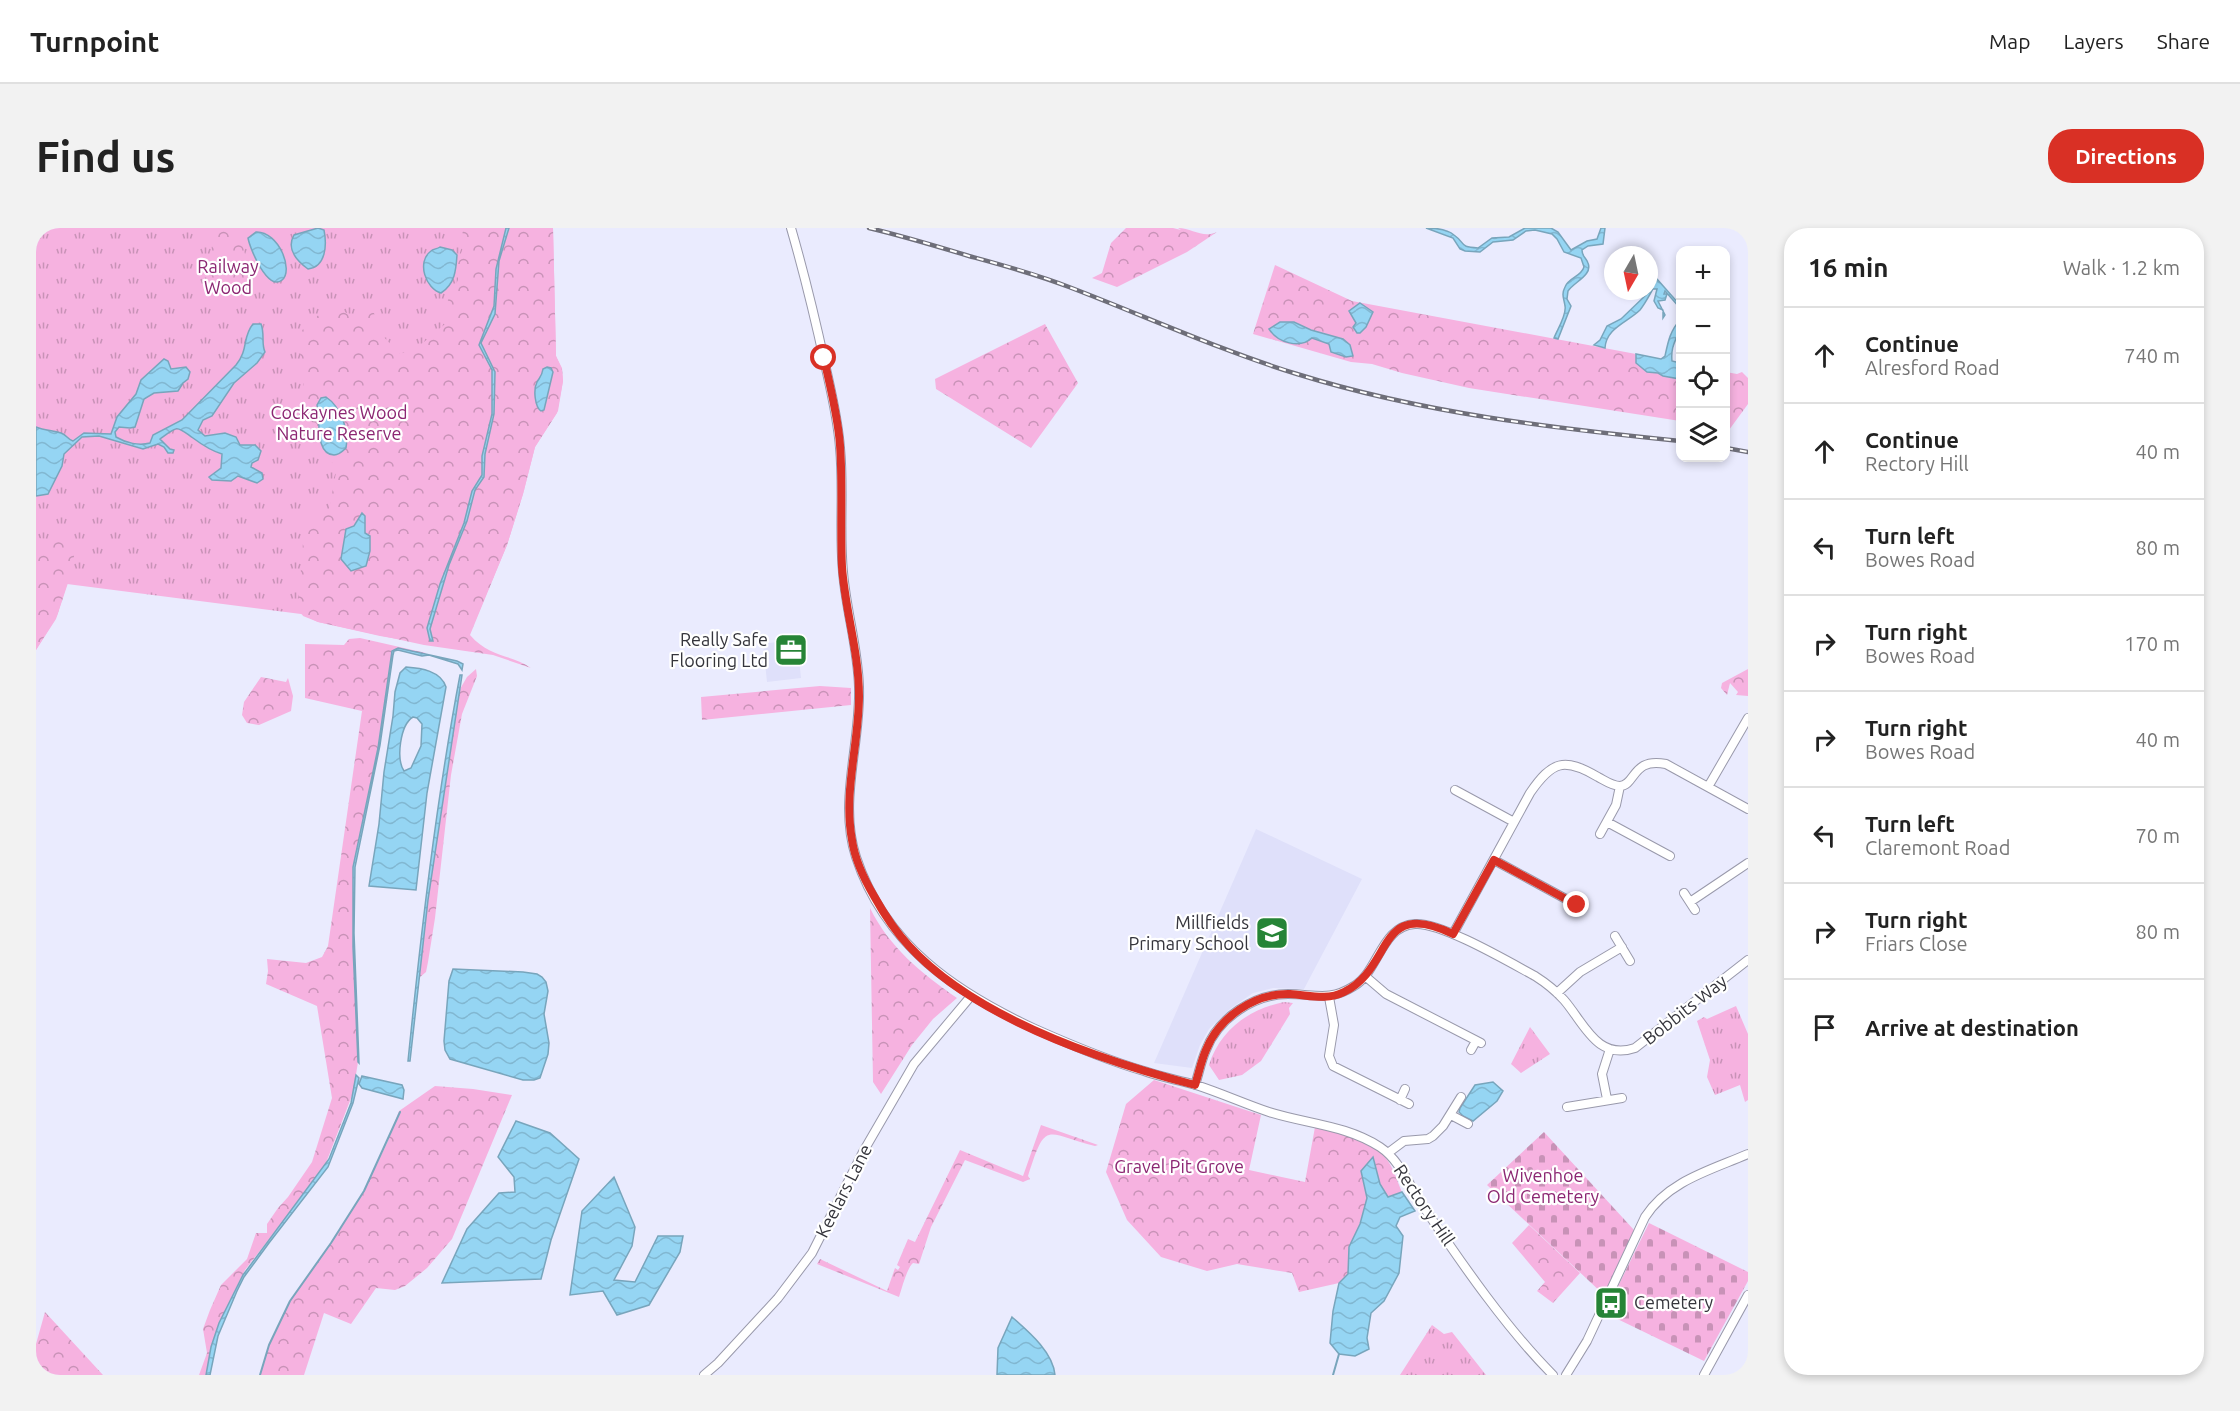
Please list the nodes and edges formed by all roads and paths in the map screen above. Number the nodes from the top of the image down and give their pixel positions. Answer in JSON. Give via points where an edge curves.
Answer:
{"nodes":[{"id":1,"x":791,"y":229,"type":"edge"},
{"id":2,"x":1746,"y":723,"type":"edge"},
{"id":3,"x":1620,"y":786,"type":"junction"},
{"id":4,"x":1708,"y":787,"type":"junction"},
{"id":5,"x":1458,"y":794,"type":"dead end"},
{"id":6,"x":1748,"y":809,"type":"edge"},
{"id":7,"x":1514,"y":822,"type":"junction"},
{"id":8,"x":1607,"y":822,"type":"junction"},
{"id":9,"x":1600,"y":834,"type":"dead end"},
{"id":10,"x":1646,"y":843,"type":"junction"},
{"id":11,"x":1641,"y":852,"type":"dead end"},
{"id":12,"x":1670,"y":856,"type":"dead end"},
{"id":13,"x":1494,"y":860,"type":"junction"},
{"id":14,"x":1748,"y":863,"type":"edge"},
{"id":15,"x":1684,"y":893,"type":"dead end"},
{"id":16,"x":1575,"y":901,"type":"dead end"},
{"id":17,"x":1690,"y":902,"type":"junction"},
{"id":18,"x":1695,"y":910,"type":"dead end"},
{"id":19,"x":1453,"y":934,"type":"junction"},
{"id":20,"x":1615,"y":936,"type":"dead end"},
{"id":21,"x":1622,"y":947,"type":"junction"},
{"id":22,"x":1748,"y":960,"type":"edge"},
{"id":23,"x":1630,"y":961,"type":"dead end"},
{"id":24,"x":1365,"y":976,"type":"junction"},
{"id":25,"x":1557,"y":993,"type":"junction"},
{"id":26,"x":971,"y":996,"type":"junction"},
{"id":27,"x":1329,"y":997,"type":"junction"},
{"id":28,"x":1610,"y":1049,"type":"junction"},
{"id":29,"x":1471,"y":1050,"type":"dead end"},
{"id":30,"x":1195,"y":1085,"type":"junction"},
{"id":31,"x":1405,"y":1089,"type":"dead end"},
{"id":32,"x":1461,"y":1097,"type":"dead end"},
{"id":33,"x":1622,"y":1098,"type":"dead end"},
{"id":34,"x":1607,"y":1099,"type":"junction"},
{"id":35,"x":1571,"y":1103,"type":"dead end"},
{"id":36,"x":1451,"y":1115,"type":"junction"},
{"id":37,"x":1468,"y":1124,"type":"dead end"},
{"id":38,"x":1388,"y":1153,"type":"junction"},
{"id":39,"x":1748,"y":1154,"type":"edge"},
{"id":40,"x":1748,"y":1295,"type":"edge"},
{"id":41,"x":704,"y":1375,"type":"edge"},
{"id":42,"x":1553,"y":1375,"type":"edge"},
{"id":43,"x":1566,"y":1375,"type":"edge"},
{"id":44,"x":1704,"y":1375,"type":"edge"}],
"edges":[{"from":1,"to":26,"type":"street","name":"Rectory Hill","via":[[808,286],[840,443],[842,568],[859,684],[849,802],[853,847],[872,893],[897,932],[928,965]]},
{"from":2,"to":4,"type":"street"},
{"from":3,"to":4,"type":"street","via":[[1643,765],[1655,762]]},
{"from":3,"to":7,"type":"street","via":[[1574,765],[1563,764],[1542,775]]},
{"from":3,"to":8,"type":"street"},
{"from":4,"to":6,"type":"street"},
{"from":5,"to":7,"type":"street"},
{"from":7,"to":13,"type":"street"},
{"from":8,"to":9,"type":"street"},
{"from":8,"to":10,"type":"street"},
{"from":10,"to":11,"type":"street"},
{"from":10,"to":12,"type":"street"},
{"from":13,"to":16,"type":"street"},
{"from":13,"to":19,"type":"street"},
{"from":14,"to":17,"type":"street"},
{"from":15,"to":17,"type":"street"},
{"from":17,"to":18,"type":"street"},
{"from":19,"to":24,"type":"street","via":[[1425,924],[1399,928]]},
{"from":19,"to":25,"type":"street","via":[[1535,976]]},
{"from":20,"to":21,"type":"street"},
{"from":21,"to":23,"type":"street"},
{"from":21,"to":25,"type":"street","via":[[1580,972]]},
{"from":22,"to":28,"type":"street","name":"Bobbits Way","via":[[1635,1048]]},
{"from":24,"to":27,"type":"street","via":[[1352,988]]},
{"from":24,"to":29,"type":"street","via":[[1386,994],[1478,1042]]},
{"from":25,"to":28,"type":"street","via":[[1588,1033]]},
{"from":26,"to":30,"type":"street","name":"Rectory Hill","via":[[1078,1048]]},
{"from":26,"to":41,"type":"street","name":"Keelars Lane","via":[[914,1064],[863,1152],[812,1253],[778,1298]]},
{"from":27,"to":30,"type":"street","via":[[1277,995],[1233,1014],[1206,1048]]},
{"from":27,"to":31,"type":"street","via":[[1334,1025],[1329,1056],[1333,1066],[1405,1102]]},
{"from":28,"to":34,"type":"street","via":[[1602,1074]]},
{"from":30,"to":38,"type":"street","name":"Rectory Hill","via":[[1270,1113],[1337,1127]]},
{"from":32,"to":36,"type":"street"},
{"from":33,"to":34,"type":"street"},
{"from":34,"to":35,"type":"street"},
{"from":36,"to":37,"type":"street"},
{"from":36,"to":38,"type":"street","via":[[1433,1136],[1408,1139]]},
{"from":38,"to":42,"type":"street","name":"Rectory Hill","via":[[1480,1285]]},
{"from":39,"to":43,"type":"street","via":[[1692,1178],[1658,1199],[1645,1217],[1587,1341]]},
{"from":40,"to":44,"type":"street"}]}
